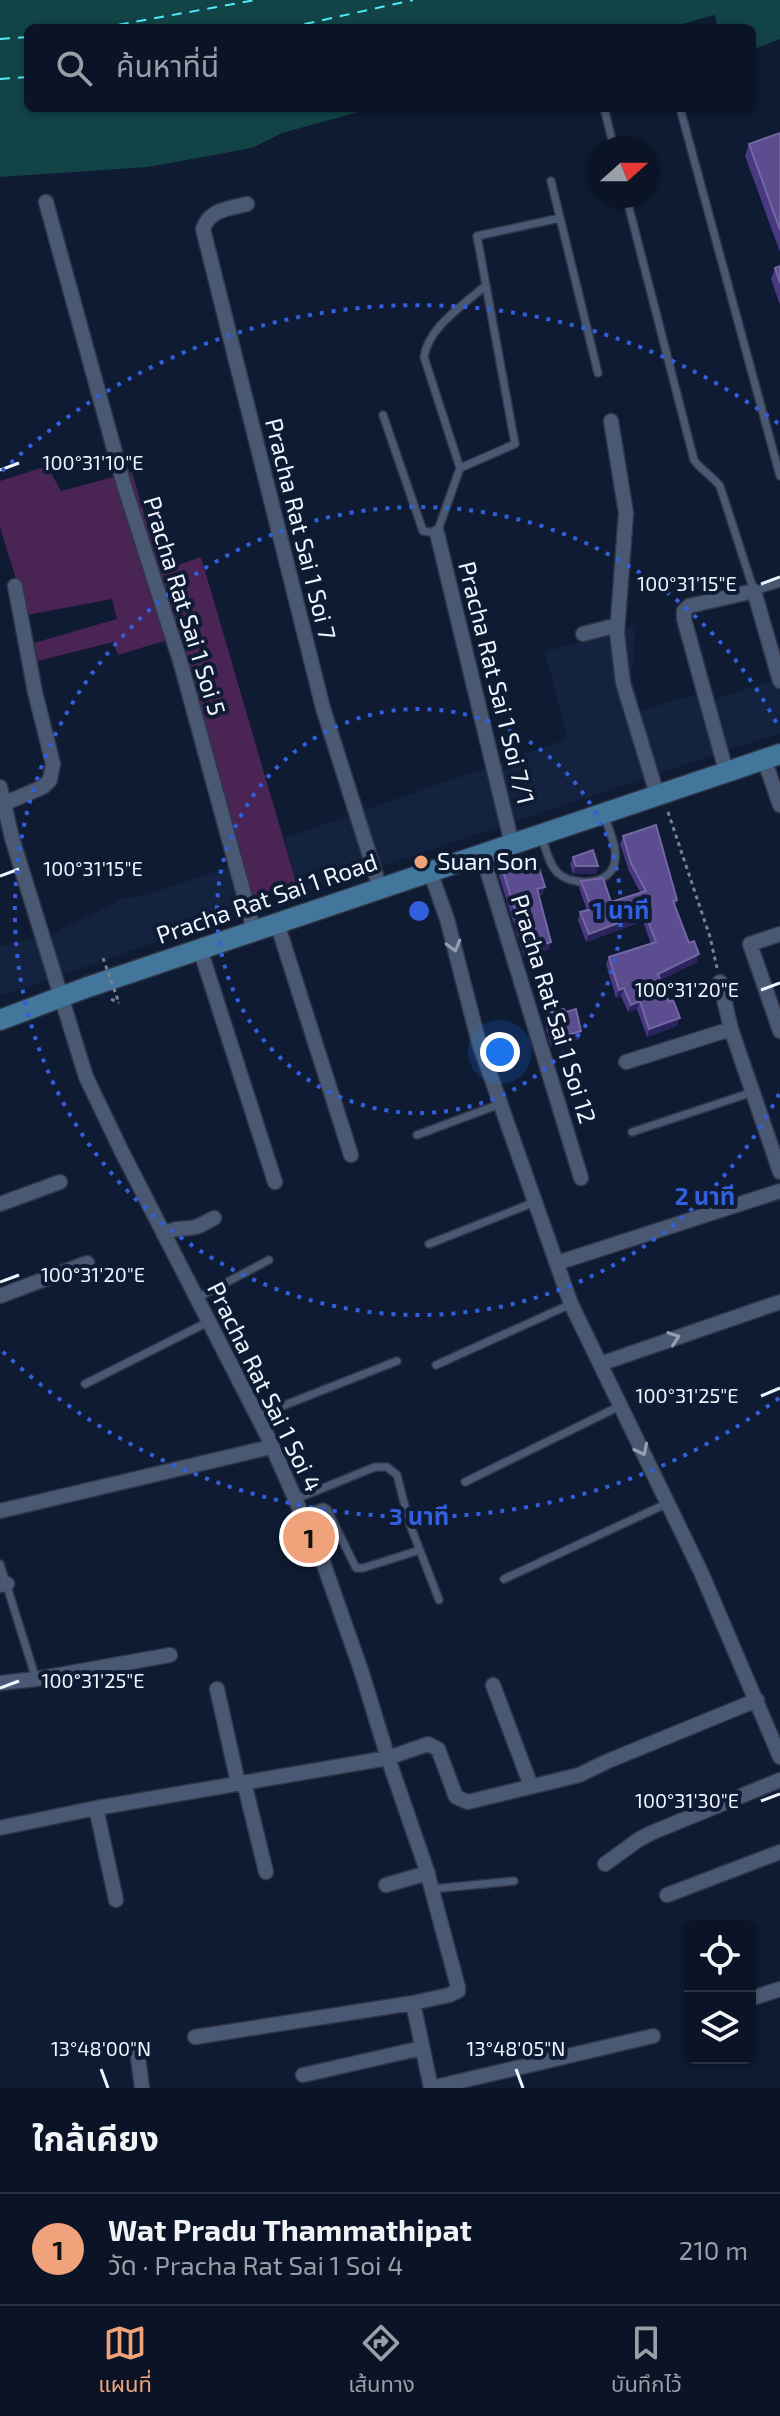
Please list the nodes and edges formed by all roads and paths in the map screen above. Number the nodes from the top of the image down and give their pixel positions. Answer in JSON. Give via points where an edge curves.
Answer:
{"nodes":[{"id":1,"x":605,"y":112,"type":"edge"},
{"id":2,"x":681,"y":112,"type":"edge"},
{"id":3,"x":611,"y":136,"type":"edge"},
{"id":4,"x":551,"y":181,"type":"dead end"},
{"id":5,"x":46,"y":202,"type":"dead end"},
{"id":6,"x":247,"y":204,"type":"dead end"},
{"id":7,"x":629,"y":208,"type":"edge"},
{"id":8,"x":560,"y":218,"type":"junction"},
{"id":9,"x":486,"y":285,"type":"junction"},
{"id":10,"x":598,"y":373,"type":"dead end"},
{"id":11,"x":383,"y":415,"type":"dead end"},
{"id":12,"x":611,"y":421,"type":"dead end"},
{"id":13,"x":460,"y":468,"type":"junction"},
{"id":14,"x":780,"y":476,"type":"edge"},
{"id":15,"x":437,"y":533,"type":"junction"},
{"id":16,"x":780,"y":583,"type":"edge"},
{"id":17,"x":15,"y":586,"type":"dead end"},
{"id":18,"x":754,"y":591,"type":"junction"},
{"id":19,"x":617,"y":625,"type":"junction"},
{"id":20,"x":583,"y":634,"type":"dead end"},
{"id":21,"x":779,"y":673,"type":"edge"},
{"id":22,"x":772,"y":757,"type":"edge"},
{"id":23,"x":726,"y":771,"type":"junction"},
{"id":24,"x":0,"y":787,"type":"edge"},
{"id":25,"x":659,"y":794,"type":"junction"},
{"id":26,"x":3,"y":804,"type":"junction"},
{"id":27,"x":780,"y":805,"type":"edge"},
{"id":28,"x":603,"y":813,"type":"junction"},
{"id":29,"x":540,"y":834,"type":"junction"},
{"id":30,"x":512,"y":844,"type":"junction"},
{"id":31,"x":482,"y":854,"type":"junction"},
{"id":32,"x":430,"y":871,"type":"junction"},
{"id":33,"x":380,"y":888,"type":"junction"},
{"id":34,"x":277,"y":923,"type":"junction"},
{"id":35,"x":254,"y":931,"type":"junction"},
{"id":36,"x":780,"y":934,"type":"edge"},
{"id":37,"x":200,"y":949,"type":"junction"},
{"id":38,"x":103,"y":958,"type":"dead end"},
{"id":39,"x":720,"y":982,"type":"joint"},
{"id":40,"x":61,"y":996,"type":"junction"},
{"id":41,"x":119,"y":1003,"type":"dead end"},
{"id":42,"x":0,"y":1005,"type":"edge"},
{"id":43,"x":33,"y":1007,"type":"junction"},
{"id":44,"x":0,"y":1020,"type":"edge"},
{"id":45,"x":731,"y":1029,"type":"junction"},
{"id":46,"x":780,"y":1031,"type":"edge"},
{"id":47,"x":0,"y":1034,"type":"edge"},
{"id":48,"x":626,"y":1062,"type":"dead end"},
{"id":49,"x":753,"y":1092,"type":"junction"},
{"id":50,"x":502,"y":1103,"type":"junction"},
{"id":51,"x":632,"y":1132,"type":"dead end"},
{"id":52,"x":417,"y":1135,"type":"dead end"},
{"id":53,"x":351,"y":1155,"type":"dead end"},
{"id":54,"x":780,"y":1172,"type":"edge"},
{"id":55,"x":581,"y":1178,"type":"dead end"},
{"id":56,"x":60,"y":1182,"type":"dead end"},
{"id":57,"x":275,"y":1182,"type":"dead end"},
{"id":58,"x":780,"y":1191,"type":"edge"},
{"id":59,"x":535,"y":1202,"type":"junction"},
{"id":60,"x":0,"y":1204,"type":"edge"},
{"id":61,"x":214,"y":1218,"type":"dead end"},
{"id":62,"x":164,"y":1235,"type":"junction"},
{"id":63,"x":429,"y":1244,"type":"dead end"},
{"id":64,"x":269,"y":1260,"type":"dead end"},
{"id":65,"x":87,"y":1263,"type":"dead end"},
{"id":66,"x":557,"y":1263,"type":"junction"},
{"id":67,"x":0,"y":1296,"type":"edge"},
{"id":68,"x":197,"y":1298,"type":"junction"},
{"id":69,"x":780,"y":1302,"type":"edge"},
{"id":70,"x":571,"y":1304,"type":"junction"},
{"id":71,"x":209,"y":1321,"type":"junction"},
{"id":72,"x":397,"y":1361,"type":"dead end"},
{"id":73,"x":600,"y":1364,"type":"junction"},
{"id":74,"x":436,"y":1365,"type":"dead end"},
{"id":75,"x":85,"y":1384,"type":"dead end"},
{"id":76,"x":620,"y":1406,"type":"junction"},
{"id":77,"x":257,"y":1416,"type":"junction"},
{"id":78,"x":271,"y":1447,"type":"junction"},
{"id":79,"x":465,"y":1482,"type":"dead end"},
{"id":80,"x":296,"y":1499,"type":"junction"},
{"id":81,"x":668,"y":1503,"type":"junction"},
{"id":82,"x":0,"y":1511,"type":"edge"},
{"id":83,"x":302,"y":1514,"type":"junction"},
{"id":84,"x":420,"y":1550,"type":"junction"},
{"id":85,"x":0,"y":1564,"type":"edge"},
{"id":86,"x":504,"y":1579,"type":"dead end"},
{"id":87,"x":4,"y":1584,"type":"edge"},
{"id":88,"x":439,"y":1600,"type":"dead end"},
{"id":89,"x":170,"y":1655,"type":"dead end"},
{"id":90,"x":36,"y":1679,"type":"junction"},
{"id":91,"x":0,"y":1683,"type":"edge"},
{"id":92,"x":493,"y":1685,"type":"dead end"},
{"id":93,"x":217,"y":1689,"type":"dead end"},
{"id":94,"x":757,"y":1700,"type":"junction"},
{"id":95,"x":780,"y":1757,"type":"edge"},
{"id":96,"x":388,"y":1758,"type":"junction"},
{"id":97,"x":780,"y":1780,"type":"edge"},
{"id":98,"x":241,"y":1783,"type":"junction"},
{"id":99,"x":531,"y":1786,"type":"junction"},
{"id":100,"x":96,"y":1808,"type":"junction"},
{"id":101,"x":0,"y":1828,"type":"edge"},
{"id":102,"x":780,"y":1852,"type":"edge"},
{"id":103,"x":605,"y":1864,"type":"dead end"},
{"id":104,"x":266,"y":1872,"type":"dead end"},
{"id":105,"x":428,"y":1873,"type":"junction"},
{"id":106,"x":514,"y":1881,"type":"dead end"},
{"id":107,"x":386,"y":1885,"type":"dead end"},
{"id":108,"x":432,"y":1889,"type":"junction"},
{"id":109,"x":667,"y":1895,"type":"dead end"},
{"id":110,"x":116,"y":1900,"type":"dead end"},
{"id":111,"x":780,"y":1989,"type":"edge"},
{"id":112,"x":756,"y":1997,"type":"edge"},
{"id":113,"x":413,"y":2003,"type":"junction"},
{"id":114,"x":653,"y":2036,"type":"dead end"},
{"id":115,"x":195,"y":2037,"type":"dead end"},
{"id":116,"x":422,"y":2048,"type":"junction"},
{"id":117,"x":137,"y":2050,"type":"dead end"},
{"id":118,"x":303,"y":2075,"type":"dead end"},
{"id":119,"x":142,"y":2088,"type":"edge"},
{"id":120,"x":431,"y":2088,"type":"edge"}],
"edges":[{"from":1,"to":3,"type":"lane"},
{"from":2,"to":14,"type":"lane"},
{"from":4,"to":8,"type":"lane"},
{"from":5,"to":35,"type":"street","name":"Pracha Rat Sai 1 Soi 5"},
{"from":6,"to":33,"type":"street","name":"Pracha Rat Sai 1 Soi 7","via":[[214,213],[203,229],[323,708]]},
{"from":7,"to":18,"type":"lane","via":[[694,460],[720,486]]},
{"from":8,"to":9,"type":"lane","via":[[477,236]]},
{"from":8,"to":10,"type":"lane"},
{"from":9,"to":13,"type":"lane","via":[[433,335],[424,357]]},
{"from":9,"to":13,"type":"lane","via":[[515,444]]},
{"from":11,"to":15,"type":"lane","via":[[423,531]]},
{"from":12,"to":19,"type":"street","via":[[626,513]]},
{"from":13,"to":15,"type":"lane"},
{"from":15,"to":30,"type":"street","name":"Pracha Rat Sai 1 Soi 7/1"},
{"from":16,"to":18,"type":"lane"},
{"from":17,"to":26,"type":"street","via":[[53,764],[43,787]]},
{"from":18,"to":21,"type":"street"},
{"from":18,"to":23,"type":"street","via":[[684,611]]},
{"from":19,"to":20,"type":"street"},
{"from":19,"to":25,"type":"street","via":[[623,683]]},
{"from":22,"to":23,"type":"main road","name":"Pracha Rat Sai 1 Road"},
{"from":22,"to":27,"type":"street"},
{"from":23,"to":25,"type":"main road","name":"Pracha Rat Sai 1 Road"},
{"from":24,"to":26,"type":"street","name":"Pracha Rat Sai 1 Soi 4"},
{"from":25,"to":28,"type":"main road","name":"Pracha Rat Sai 1 Road"},
{"from":25,"to":39,"type":"path","via":[[710,937]]},
{"from":26,"to":40,"type":"street","name":"Pracha Rat Sai 1 Soi 4"},
{"from":28,"to":29,"type":"main road","name":"Pracha Rat Sai 1 Road"},
{"from":28,"to":29,"type":"lane","via":[[615,864],[598,879],[577,883],[556,872]]},
{"from":29,"to":30,"type":"main road","name":"Pracha Rat Sai 1 Road"},
{"from":30,"to":31,"type":"main road","name":"Pracha Rat Sai 1 Road"},
{"from":31,"to":32,"type":"main road","name":"Pracha Rat Sai 1 Road"},
{"from":31,"to":55,"type":"street","name":"Pracha Rat Sai 1 Soi 12"},
{"from":32,"to":33,"type":"main road","name":"Pracha Rat Sai 1 Road"},
{"from":32,"to":50,"type":"street","one_way":true,"via":[[479,1043]]},
{"from":33,"to":34,"type":"main road","name":"Pracha Rat Sai 1 Road"},
{"from":34,"to":35,"type":"main road","name":"Pracha Rat Sai 1 Road"},
{"from":34,"to":53,"type":"street"},
{"from":35,"to":37,"type":"main road","name":"Pracha Rat Sai 1 Road"},
{"from":36,"to":46,"type":"street","via":[[750,944]]},
{"from":37,"to":40,"type":"main road","name":"Pracha Rat Sai 1 Road"},
{"from":37,"to":57,"type":"street"},
{"from":38,"to":41,"type":"path","bridge":true},
{"from":39,"to":45,"type":"street"},
{"from":40,"to":43,"type":"main road","name":"Pracha Rat Sai 1 Road"},
{"from":40,"to":62,"type":"street","name":"Pracha Rat Sai 1 Soi 4","via":[[86,1077]]},
{"from":42,"to":43,"type":"main road"},
{"from":43,"to":44,"type":"main road","name":"Pracha Rat Sai 1 Road"},
{"from":43,"to":47,"type":"main road"},
{"from":45,"to":48,"type":"street"},
{"from":45,"to":49,"type":"street"},
{"from":49,"to":51,"type":"lane"},
{"from":49,"to":54,"type":"street"},
{"from":50,"to":52,"type":"lane"},
{"from":50,"to":59,"type":"street"},
{"from":56,"to":60,"type":"street"},
{"from":58,"to":66,"type":"street"},
{"from":59,"to":63,"type":"lane"},
{"from":59,"to":66,"type":"street"},
{"from":61,"to":62,"type":"street"},
{"from":62,"to":68,"type":"street","name":"Pracha Rat Sai 1 Soi 4"},
{"from":64,"to":68,"type":"lane"},
{"from":65,"to":67,"type":"street"},
{"from":66,"to":70,"type":"street"},
{"from":68,"to":71,"type":"street","name":"Pracha Rat Sai 1 Soi 4"},
{"from":73,"to":69,"type":"street","one_way":true},
{"from":70,"to":73,"type":"street"},
{"from":70,"to":74,"type":"lane"},
{"from":71,"to":75,"type":"lane"},
{"from":71,"to":77,"type":"street","name":"Pracha Rat Sai 1 Soi 4"},
{"from":72,"to":77,"type":"lane"},
{"from":73,"to":76,"type":"street"},
{"from":76,"to":79,"type":"lane"},
{"from":76,"to":81,"type":"street","one_way":true},
{"from":77,"to":78,"type":"street","name":"Pracha Rat Sai 1 Soi 4"},
{"from":78,"to":80,"type":"street","name":"Pracha Rat Sai 1 Soi 4"},
{"from":78,"to":82,"type":"street"},
{"from":80,"to":83,"type":"street","name":"Pracha Rat Sai 1 Soi 4"},
{"from":80,"to":84,"type":"lane","via":[[387,1467],[397,1475]]},
{"from":81,"to":86,"type":"lane"},
{"from":81,"to":94,"type":"street"},
{"from":83,"to":84,"type":"lane","via":[[327,1509],[356,1568]]},
{"from":83,"to":96,"type":"street","name":"Pracha Rat Sai 1 Soi 4"},
{"from":84,"to":88,"type":"lane"},
{"from":85,"to":87,"type":"lane"},
{"from":87,"to":90,"type":"lane"},
{"from":89,"to":90,"type":"street"},
{"from":90,"to":91,"type":"street"},
{"from":92,"to":99,"type":"street"},
{"from":93,"to":98,"type":"street"},
{"from":94,"to":95,"type":"street"},
{"from":94,"to":99,"type":"street","via":[[579,1775]]},
{"from":96,"to":98,"type":"street"},
{"from":96,"to":99,"type":"street","via":[[428,1744],[438,1749],[456,1797],[468,1802]]},
{"from":96,"to":105,"type":"street","name":"Pracha Rat Sai 1 Soi 4"},
{"from":97,"to":103,"type":"street","via":[[651,1833]]},
{"from":98,"to":100,"type":"street"},
{"from":98,"to":104,"type":"street"},
{"from":100,"to":101,"type":"street"},
{"from":100,"to":110,"type":"street"},
{"from":102,"to":109,"type":"street"},
{"from":105,"to":107,"type":"street"},
{"from":105,"to":108,"type":"street","name":"Pracha Rat Sai 1 Soi 4"},
{"from":106,"to":108,"type":"lane"},
{"from":108,"to":113,"type":"street","name":"Pracha Rat Sai 1 Soi 4","via":[[458,1991]]},
{"from":111,"to":112,"type":"street"},
{"from":113,"to":115,"type":"street"},
{"from":113,"to":116,"type":"street"},
{"from":114,"to":120,"type":"street"},
{"from":116,"to":118,"type":"street"},
{"from":116,"to":120,"type":"street"},
{"from":117,"to":119,"type":"street"}]}
